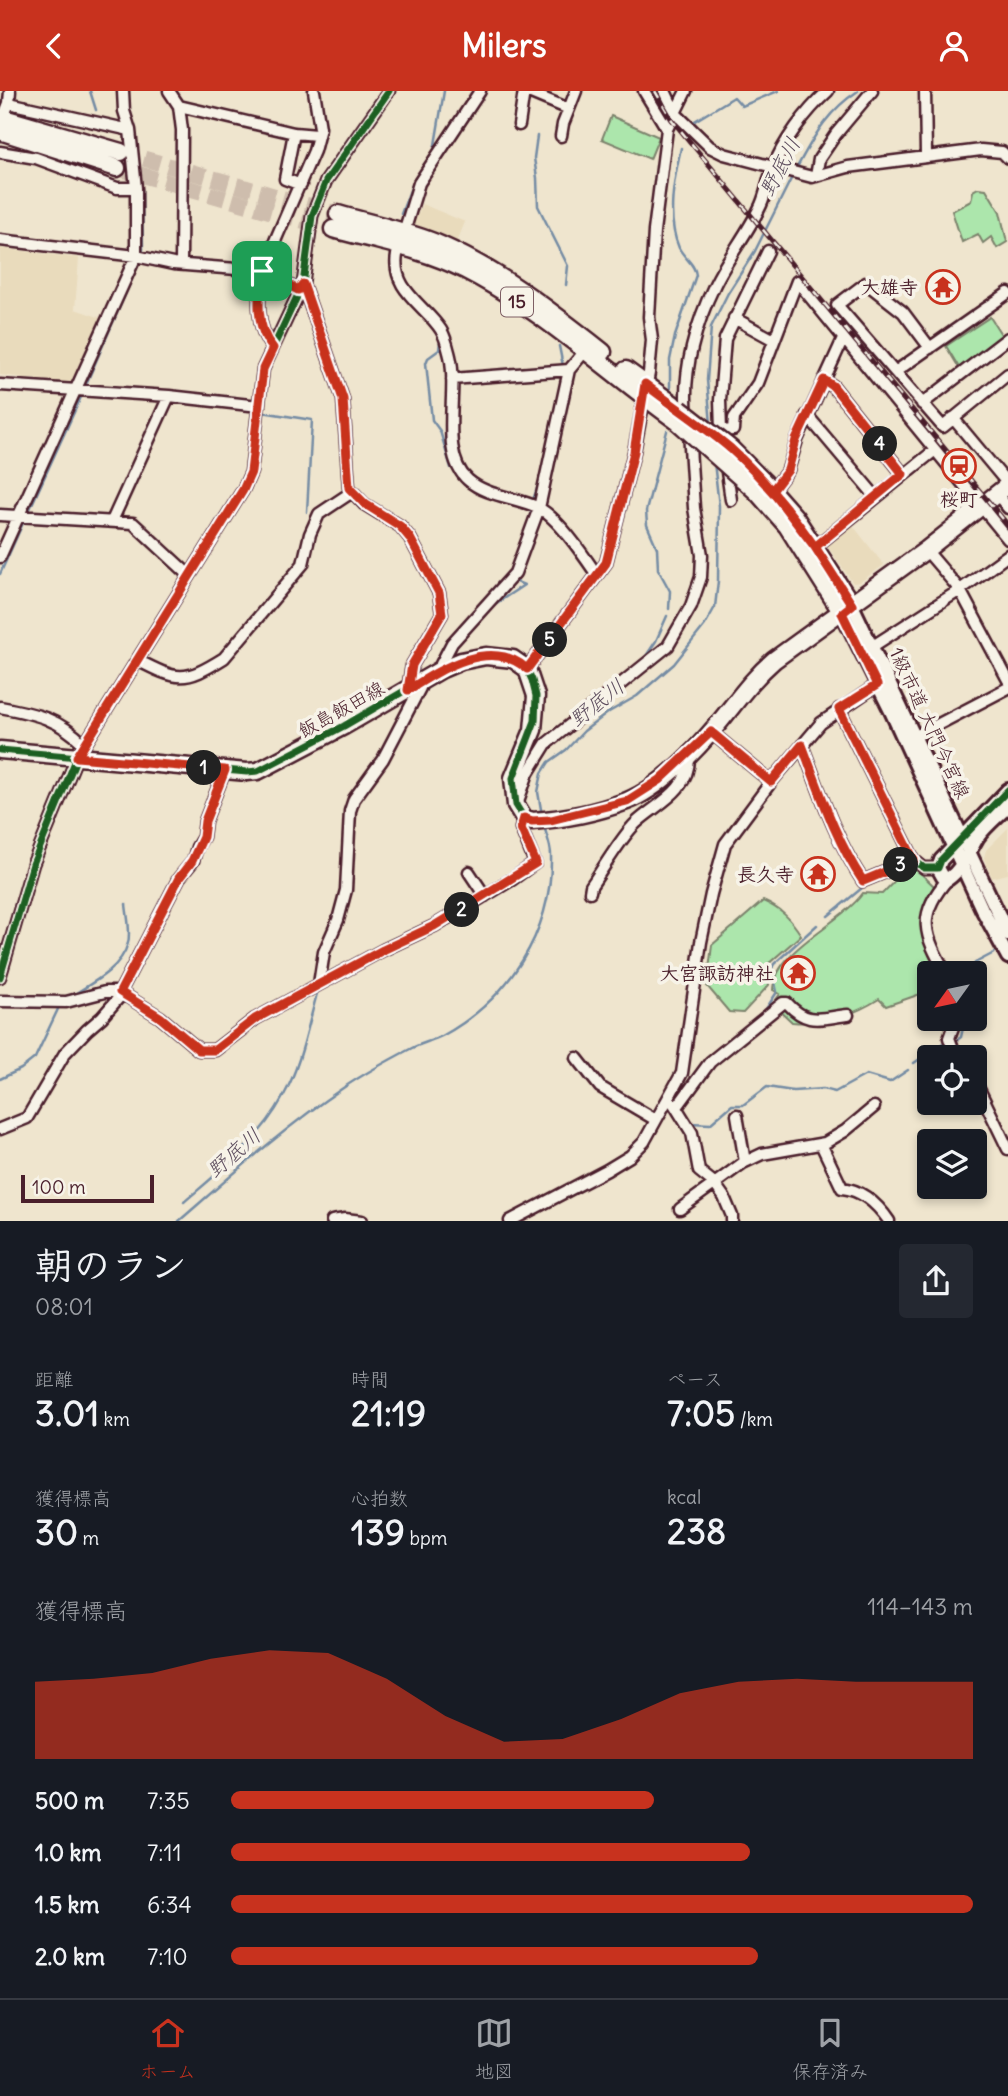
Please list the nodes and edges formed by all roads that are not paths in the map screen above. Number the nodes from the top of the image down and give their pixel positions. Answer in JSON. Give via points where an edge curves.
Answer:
{"nodes":[{"id":1,"x":10,"y":91,"type":"edge"},
{"id":2,"x":123,"y":91,"type":"edge"},
{"id":3,"x":169,"y":91,"type":"edge"},
{"id":4,"x":314,"y":91,"type":"edge"},
{"id":5,"x":389,"y":91,"type":"edge"},
{"id":6,"x":480,"y":91,"type":"edge"},
{"id":7,"x":525,"y":91,"type":"edge"},
{"id":8,"x":576,"y":91,"type":"edge"},
{"id":9,"x":644,"y":91,"type":"edge"},
{"id":10,"x":665,"y":91,"type":"edge"},
{"id":11,"x":685,"y":91,"type":"edge"},
{"id":12,"x":828,"y":91,"type":"edge"},
{"id":13,"x":872,"y":91,"type":"edge"},
{"id":14,"x":925,"y":91,"type":"edge"},
{"id":15,"x":179,"y":106,"type":"junction"},
{"id":16,"x":569,"y":109,"type":"junction"},
{"id":17,"x":676,"y":114,"type":"junction"},
{"id":18,"x":3,"y":117,"type":"edge"},
{"id":19,"x":519,"y":125,"type":"dead end"},
{"id":20,"x":667,"y":129,"type":"junction"},
{"id":21,"x":130,"y":130,"type":"junction"},
{"id":22,"x":294,"y":133,"type":"junction"},
{"id":23,"x":317,"y":135,"type":"junction"},
{"id":24,"x":561,"y":136,"type":"dead end"},
{"id":25,"x":0,"y":152,"type":"edge"},
{"id":26,"x":926,"y":155,"type":"junction"},
{"id":27,"x":1008,"y":158,"type":"edge"},
{"id":28,"x":119,"y":160,"type":"tunnel mouth"},
{"id":29,"x":778,"y":169,"type":"junction"},
{"id":30,"x":811,"y":176,"type":"junction"},
{"id":31,"x":301,"y":185,"type":"junction"},
{"id":32,"x":136,"y":188,"type":"junction"},
{"id":33,"x":335,"y":222,"type":"tunnel mouth"},
{"id":34,"x":0,"y":240,"type":"edge"},
{"id":35,"x":401,"y":240,"type":"junction"},
{"id":36,"x":768,"y":251,"type":"dead end"},
{"id":37,"x":136,"y":256,"type":"junction"},
{"id":38,"x":181,"y":264,"type":"junction"},
{"id":39,"x":262,"y":271,"type":"junction"},
{"id":40,"x":301,"y":287,"type":"junction"},
{"id":41,"x":1008,"y":293,"type":"edge"},
{"id":42,"x":734,"y":318,"type":"junction"},
{"id":43,"x":1008,"y":338,"type":"edge"},
{"id":44,"x":843,"y":339,"type":"junction"},
{"id":45,"x":774,"y":340,"type":"junction"},
{"id":46,"x":273,"y":348,"type":"junction"},
{"id":47,"x":930,"y":348,"type":"junction"},
{"id":48,"x":585,"y":351,"type":"junction"},
{"id":49,"x":569,"y":370,"type":"junction"},
{"id":50,"x":895,"y":372,"type":"junction"},
{"id":51,"x":1008,"y":374,"type":"edge"},
{"id":52,"x":452,"y":379,"type":"junction"},
{"id":53,"x":824,"y":380,"type":"junction"},
{"id":54,"x":0,"y":385,"type":"edge"},
{"id":55,"x":78,"y":389,"type":"junction"},
{"id":56,"x":645,"y":391,"type":"junction"},
{"id":57,"x":169,"y":396,"type":"junction"},
{"id":58,"x":922,"y":404,"type":"junction"},
{"id":59,"x":259,"y":406,"type":"junction"},
{"id":60,"x":807,"y":415,"type":"junction"},
{"id":61,"x":953,"y":418,"type":"junction"},
{"id":62,"x":721,"y":431,"type":"junction"},
{"id":63,"x":935,"y":450,"type":"junction"},
{"id":64,"x":903,"y":474,"type":"junction"},
{"id":65,"x":1004,"y":488,"type":"edge"},
{"id":66,"x":765,"y":489,"type":"junction"},
{"id":67,"x":352,"y":492,"type":"junction"},
{"id":68,"x":876,"y":497,"type":"junction"},
{"id":69,"x":731,"y":500,"type":"dead end"},
{"id":70,"x":981,"y":507,"type":"junction"},
{"id":71,"x":539,"y":508,"type":"junction"},
{"id":72,"x":1008,"y":508,"type":"edge"},
{"id":73,"x":0,"y":515,"type":"edge"},
{"id":74,"x":19,"y":516,"type":"junction"},
{"id":75,"x":112,"y":521,"type":"junction"},
{"id":76,"x":1008,"y":538,"type":"edge"},
{"id":77,"x":815,"y":547,"type":"junction"},
{"id":78,"x":926,"y":550,"type":"junction"},
{"id":79,"x":1008,"y":555,"type":"edge"},
{"id":80,"x":0,"y":557,"type":"edge"},
{"id":81,"x":189,"y":575,"type":"junction"},
{"id":82,"x":597,"y":575,"type":"junction"},
{"id":83,"x":960,"y":590,"type":"junction"},
{"id":84,"x":847,"y":609,"type":"junction"},
{"id":85,"x":873,"y":646,"type":"junction"},
{"id":86,"x":137,"y":660,"type":"junction"},
{"id":87,"x":442,"y":669,"type":"junction"},
{"id":88,"x":527,"y":669,"type":"junction"},
{"id":89,"x":1008,"y":680,"type":"edge"},
{"id":90,"x":877,"y":685,"type":"junction"},
{"id":91,"x":414,"y":686,"type":"junction"},
{"id":92,"x":1008,"y":688,"type":"edge"},
{"id":93,"x":0,"y":707,"type":"edge"},
{"id":94,"x":839,"y":709,"type":"junction"},
{"id":95,"x":711,"y":732,"type":"junction"},
{"id":96,"x":916,"y":736,"type":"junction"},
{"id":97,"x":802,"y":745,"type":"junction"},
{"id":98,"x":0,"y":750,"type":"edge"},
{"id":99,"x":81,"y":751,"type":"junction"},
{"id":100,"x":688,"y":755,"type":"junction"},
{"id":101,"x":225,"y":770,"type":"junction"},
{"id":102,"x":771,"y":782,"type":"junction"},
{"id":103,"x":1008,"y":790,"type":"edge"},
{"id":104,"x":1008,"y":806,"type":"edge"},
{"id":105,"x":524,"y":815,"type":"junction"},
{"id":106,"x":958,"y":843,"type":"junction"},
{"id":107,"x":966,"y":859,"type":"junction"},
{"id":108,"x":914,"y":860,"type":"junction"},
{"id":109,"x":938,"y":868,"type":"junction"},
{"id":110,"x":470,"y":872,"type":"dead end"},
{"id":111,"x":948,"y":879,"type":"junction"},
{"id":112,"x":590,"y":892,"type":"dead end"},
{"id":113,"x":485,"y":897,"type":"junction"},
{"id":114,"x":1008,"y":934,"type":"edge"},
{"id":115,"x":1008,"y":957,"type":"edge"},
{"id":116,"x":939,"y":961,"type":"edge"},
{"id":117,"x":0,"y":977,"type":"edge"},
{"id":118,"x":319,"y":984,"type":"junction"},
{"id":119,"x":121,"y":993,"type":"junction"},
{"id":120,"x":0,"y":1001,"type":"edge"},
{"id":121,"x":848,"y":1015,"type":"dead end"},
{"id":122,"x":577,"y":1058,"type":"dead end"},
{"id":123,"x":669,"y":1098,"type":"junction"},
{"id":124,"x":987,"y":1106,"type":"edge"},
{"id":125,"x":677,"y":1107,"type":"junction"},
{"id":126,"x":874,"y":1107,"type":"dead end"},
{"id":127,"x":737,"y":1115,"type":"dead end"},
{"id":128,"x":656,"y":1120,"type":"junction"},
{"id":129,"x":0,"y":1129,"type":"edge"},
{"id":130,"x":821,"y":1144,"type":"junction"},
{"id":131,"x":1008,"y":1149,"type":"edge"},
{"id":132,"x":745,"y":1162,"type":"junction"},
{"id":133,"x":714,"y":1183,"type":"junction"},
{"id":134,"x":680,"y":1209,"type":"dead end"},
{"id":135,"x":345,"y":1220,"type":"edge"},
{"id":136,"x":332,"y":1221,"type":"edge"},
{"id":137,"x":362,"y":1221,"type":"edge"},
{"id":138,"x":510,"y":1221,"type":"edge"},
{"id":139,"x":732,"y":1221,"type":"edge"},
{"id":140,"x":889,"y":1221,"type":"edge"}],
"edges":[{"from":1,"to":18,"type":"street"},
{"from":2,"to":21,"type":"street"},
{"from":3,"to":15,"type":"street"},
{"from":4,"to":23,"type":"street"},
{"from":5,"to":40,"type":"street","via":[[326,181],[312,216]]},
{"from":6,"to":35,"type":"street","via":[[419,183]]},
{"from":7,"to":16,"type":"street"},
{"from":7,"to":19,"type":"street"},
{"from":8,"to":16,"type":"street"},
{"from":9,"to":20,"type":"street"},
{"from":10,"to":17,"type":"street"},
{"from":11,"to":17,"type":"street"},
{"from":12,"to":29,"type":"street","via":[[814,103],[782,149]]},
{"from":13,"to":30,"type":"street","via":[[836,134]]},
{"from":14,"to":26,"type":"street"},
{"from":15,"to":22,"type":"street"},
{"from":15,"to":38,"type":"street"},
{"from":16,"to":24,"type":"street"},
{"from":17,"to":20,"type":"street"},
{"from":17,"to":29,"type":"street","via":[[710,147]]},
{"from":18,"to":21,"type":"street"},
{"from":18,"to":28,"type":"main road"},
{"from":20,"to":56,"type":"street","via":[[654,231],[652,339]]},
{"from":21,"to":32,"type":"street"},
{"from":22,"to":23,"type":"street"},
{"from":22,"to":31,"type":"street","via":[[285,179]]},
{"from":23,"to":31,"type":"street"},
{"from":25,"to":32,"type":"street","via":[[36,158],[117,188]]},
{"from":26,"to":27,"type":"street","via":[[981,150],[1002,152]]},
{"from":26,"to":30,"type":"street"},
{"from":29,"to":30,"type":"street"},
{"from":29,"to":105,"type":"street","via":[[715,285],[692,348],[685,401],[702,555],[701,577],[691,606],[668,646],[545,744],[528,773],[522,795]]},
{"from":31,"to":39,"type":"street"},
{"from":32,"to":37,"type":"street"},
{"from":33,"to":35,"type":"main road","number":"15"},
{"from":34,"to":37,"type":"street"},
{"from":35,"to":48,"type":"main road","number":"15","via":[[501,290]]},
{"from":35,"to":52,"type":"street","via":[[398,278],[441,330]]},
{"from":35,"to":56,"type":"main road","number":"15","via":[[438,244],[499,275]]},
{"from":36,"to":42,"type":"street"},
{"from":37,"to":38,"type":"street"},
{"from":37,"to":55,"type":"street"},
{"from":38,"to":39,"type":"street"},
{"from":39,"to":40,"type":"street"},
{"from":39,"to":46,"type":"street","via":[[259,310]]},
{"from":40,"to":46,"type":"street"},
{"from":40,"to":67,"type":"street","via":[[343,399]]},
{"from":41,"to":47,"type":"street"},
{"from":42,"to":45,"type":"street"},
{"from":42,"to":62,"type":"street","via":[[725,339]]},
{"from":43,"to":58,"type":"street"},
{"from":44,"to":45,"type":"street","via":[[797,281]]},
{"from":44,"to":53,"type":"street"},
{"from":44,"to":63,"type":"street"},
{"from":45,"to":62,"type":"street","via":[[758,383],[734,418],[733,430]]},
{"from":46,"to":59,"type":"street","via":[[263,369]]},
{"from":47,"to":50,"type":"street"},
{"from":47,"to":50,"type":"street","via":[[902,312],[866,283],[837,305]]},
{"from":48,"to":49,"type":"street"},
{"from":48,"to":56,"type":"main road","number":"15"},
{"from":49,"to":52,"type":"street"},
{"from":49,"to":71,"type":"street"},
{"from":50,"to":58,"type":"street"},
{"from":51,"to":61,"type":"street"},
{"from":52,"to":71,"type":"street","via":[[456,466],[480,487]]},
{"from":53,"to":60,"type":"street"},
{"from":53,"to":64,"type":"street"},
{"from":54,"to":55,"type":"street"},
{"from":55,"to":57,"type":"street"},
{"from":55,"to":74,"type":"street"},
{"from":56,"to":66,"type":"main road","number":"15","bridge":true},
{"from":56,"to":82,"type":"street","via":[[606,563]]},
{"from":57,"to":59,"type":"street"},
{"from":57,"to":75,"type":"street"},
{"from":58,"to":61,"type":"street","via":[[943,427]]},
{"from":59,"to":81,"type":"street","via":[[251,472]]},
{"from":60,"to":66,"type":"street","via":[[788,470]]},
{"from":60,"to":68,"type":"street"},
{"from":61,"to":65,"type":"street"},
{"from":62,"to":69,"type":"street"},
{"from":63,"to":64,"type":"street"},
{"from":63,"to":70,"type":"street"},
{"from":64,"to":68,"type":"street"},
{"from":65,"to":70,"type":"main road"},
{"from":65,"to":72,"type":"street"},
{"from":66,"to":77,"type":"main road","number":"15"},
{"from":66,"to":84,"type":"main road","number":"15"},
{"from":67,"to":86,"type":"street","via":[[320,514],[303,564],[224,658],[181,678]]},
{"from":67,"to":91,"type":"street","via":[[400,526],[439,593],[442,614],[412,665]]},
{"from":68,"to":77,"type":"street"},
{"from":70,"to":76,"type":"street"},
{"from":70,"to":78,"type":"main road"},
{"from":71,"to":82,"type":"street","via":[[572,540]]},
{"from":71,"to":87,"type":"street","via":[[515,573],[452,643]]},
{"from":73,"to":74,"type":"street"},
{"from":74,"to":75,"type":"street"},
{"from":74,"to":80,"type":"street"},
{"from":75,"to":81,"type":"street","via":[[133,523]]},
{"from":77,"to":84,"type":"main road","number":"15"},
{"from":78,"to":83,"type":"street"},
{"from":78,"to":84,"type":"main road"},
{"from":79,"to":83,"type":"street"},
{"from":81,"to":86,"type":"street"},
{"from":82,"to":88,"type":"street"},
{"from":83,"to":85,"type":"street"},
{"from":83,"to":89,"type":"street"},
{"from":84,"to":85,"type":"street","name":"1級市道 大門今宮線"},
{"from":84,"to":90,"type":"street"},
{"from":84,"to":95,"type":"main road","via":[[754,677]]},
{"from":85,"to":96,"type":"street","name":"1級市道 大門今宮線"},
{"from":86,"to":99,"type":"street"},
{"from":87,"to":88,"type":"main road","name":"飯島飯田線","via":[[486,656],[513,659]]},
{"from":87,"to":91,"type":"main road","name":"飯島飯田線"},
{"from":88,"to":105,"type":"main road","via":[[536,711],[513,778]]},
{"from":90,"to":94,"type":"street"},
{"from":90,"to":106,"type":"street"},
{"from":91,"to":101,"type":"main road","name":"飯島飯田線","via":[[258,771]]},
{"from":91,"to":118,"type":"street","via":[[420,688],[383,759],[354,799],[346,889],[324,952]]},
{"from":92,"to":96,"type":"street"},
{"from":93,"to":99,"type":"street","via":[[34,713],[67,727]]},
{"from":94,"to":97,"type":"street"},
{"from":94,"to":108,"type":"street"},
{"from":95,"to":100,"type":"main road"},
{"from":95,"to":102,"type":"street"},
{"from":96,"to":106,"type":"street","name":"1級市道 大門今宮線"},
{"from":97,"to":102,"type":"street"},
{"from":97,"to":108,"type":"street","via":[[829,817],[863,881]]},
{"from":98,"to":99,"type":"main road","name":"飯島飯田線"},
{"from":99,"to":101,"type":"main road","name":"飯島飯田線"},
{"from":99,"to":117,"type":"street","via":[[33,864]]},
{"from":100,"to":105,"type":"main road","via":[[627,801],[551,820]]},
{"from":100,"to":112,"type":"street","via":[[685,775],[670,799],[635,824]]},
{"from":101,"to":119,"type":"street","via":[[192,861]]},
{"from":102,"to":123,"type":"street","via":[[725,844],[704,927],[682,1073]]},
{"from":103,"to":106,"type":"street"},
{"from":104,"to":107,"type":"street","via":[[977,837]]},
{"from":105,"to":113,"type":"street","via":[[521,828],[536,863]]},
{"from":106,"to":107,"type":"street","name":"1級市道 大門今宮線"},
{"from":106,"to":109,"type":"street"},
{"from":107,"to":111,"type":"street"},
{"from":107,"to":114,"type":"street","name":"1級市道 大門今宮線"},
{"from":107,"to":115,"type":"street"},
{"from":108,"to":109,"type":"street","via":[[924,868]]},
{"from":109,"to":111,"type":"street"},
{"from":110,"to":113,"type":"street"},
{"from":111,"to":116,"type":"street","via":[[929,909],[926,927]]},
{"from":113,"to":118,"type":"street"},
{"from":118,"to":119,"type":"street","via":[[255,1019],[215,1050],[199,1050],[160,1017]]},
{"from":119,"to":120,"type":"street","via":[[104,992],[66,1002]]},
{"from":119,"to":129,"type":"street","via":[[65,1053],[27,1118]]},
{"from":121,"to":125,"type":"street","via":[[807,1019],[783,1003],[710,1062]]},
{"from":122,"to":128,"type":"street","via":[[600,1087]]},
{"from":123,"to":125,"type":"street"},
{"from":123,"to":128,"type":"street"},
{"from":124,"to":131,"type":"street"},
{"from":125,"to":133,"type":"street","via":[[692,1133],[699,1171]]},
{"from":126,"to":130,"type":"street"},
{"from":127,"to":132,"type":"street"},
{"from":128,"to":138,"type":"street","via":[[643,1142],[621,1163]]},
{"from":130,"to":132,"type":"street","via":[[762,1154]]},
{"from":130,"to":140,"type":"street","via":[[842,1188],[853,1189],[880,1208]]},
{"from":132,"to":133,"type":"street"},
{"from":133,"to":134,"type":"street"},
{"from":133,"to":139,"type":"street"},
{"from":135,"to":136,"type":"street"},
{"from":135,"to":137,"type":"street"}]}
